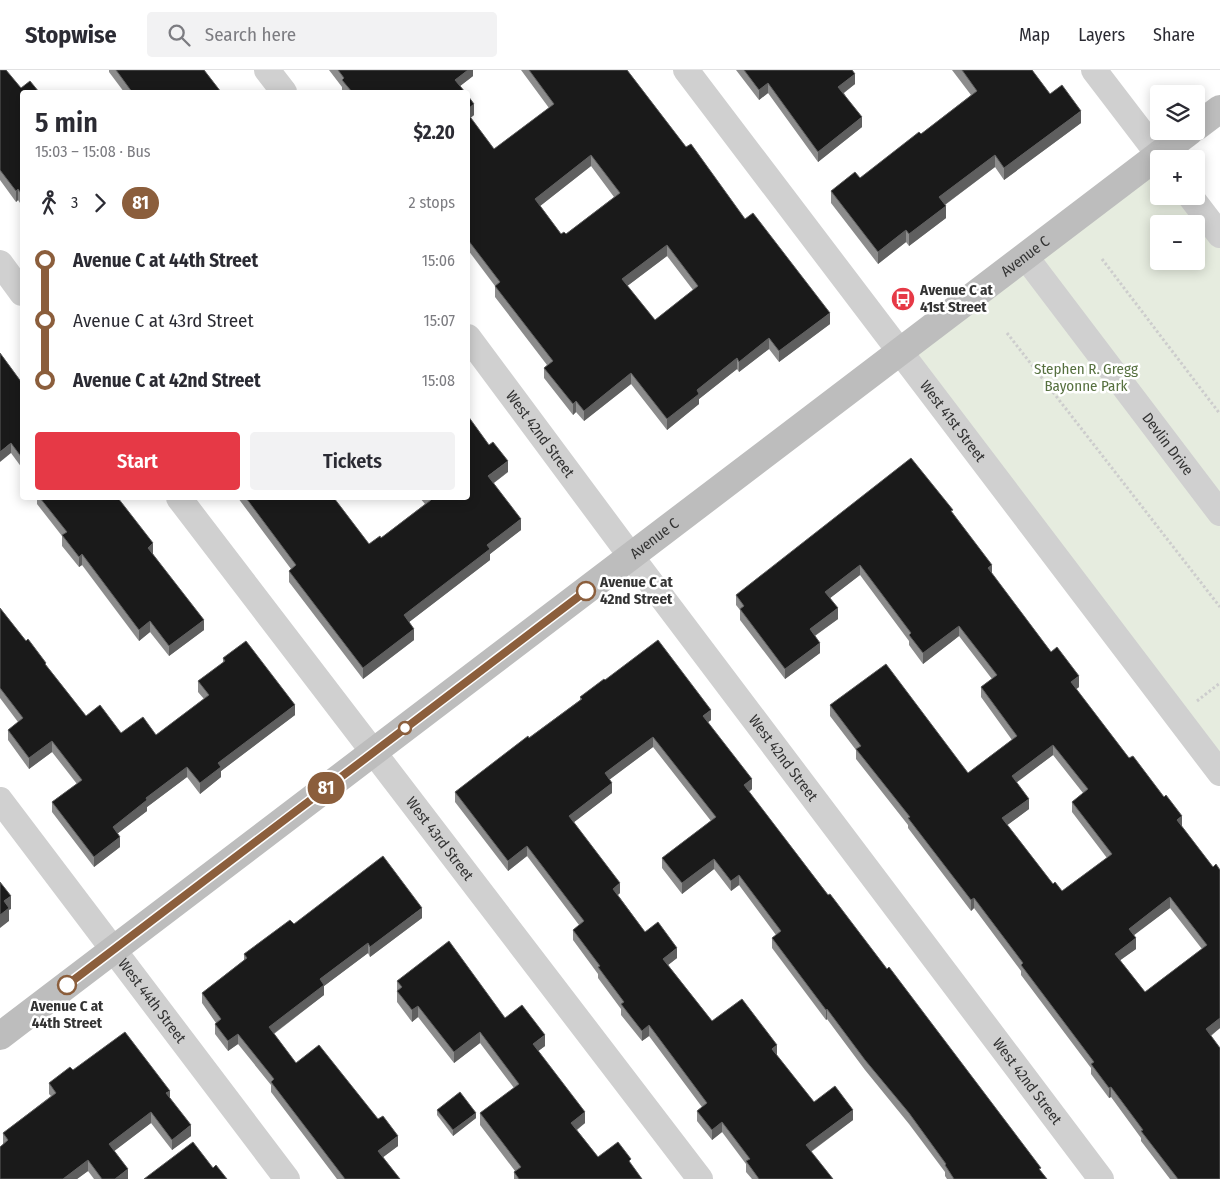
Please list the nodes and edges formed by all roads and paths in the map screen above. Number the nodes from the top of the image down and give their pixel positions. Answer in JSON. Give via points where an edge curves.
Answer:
{"nodes":[{"id":1,"x":267,"y":70,"type":"edge"},
{"id":2,"x":686,"y":70,"type":"edge"},
{"id":3,"x":1094,"y":70,"type":"edge"},
{"id":4,"x":282,"y":90,"type":"edge"},
{"id":5,"x":1220,"y":109,"type":"edge"},
{"id":6,"x":1205,"y":120,"type":"edge"},
{"id":7,"x":1180,"y":140,"type":"edge"},
{"id":8,"x":1156,"y":150,"type":"edge"},
{"id":9,"x":1169,"y":150,"type":"edge"},
{"id":10,"x":1150,"y":165,"type":"edge"},
{"id":11,"x":1197,"y":205,"type":"edge"},
{"id":12,"x":1220,"y":235,"type":"edge"},
{"id":13,"x":1026,"y":256,"type":"junction"},
{"id":14,"x":1102,"y":259,"type":"dead end"},
{"id":15,"x":0,"y":263,"type":"edge"},
{"id":16,"x":20,"y":290,"type":"edge"},
{"id":17,"x":1006,"y":333,"type":"dead end"},
{"id":18,"x":470,"y":340,"type":"edge"},
{"id":19,"x":901,"y":351,"type":"junction"},
{"id":20,"x":1220,"y":414,"type":"edge"},
{"id":21,"x":181,"y":500,"type":"edge"},
{"id":22,"x":1220,"y":513,"type":"edge"},
{"id":23,"x":630,"y":555,"type":"junction"},
{"id":24,"x":1220,"y":607,"type":"edge"},
{"id":25,"x":373,"y":752,"type":"junction"},
{"id":26,"x":1220,"y":774,"type":"edge"},
{"id":27,"x":0,"y":800,"type":"edge"},
{"id":28,"x":113,"y":950,"type":"junction"},
{"id":29,"x":0,"y":1036,"type":"edge"},
{"id":30,"x":287,"y":1179,"type":"edge"},
{"id":31,"x":700,"y":1179,"type":"edge"},
{"id":32,"x":1101,"y":1179,"type":"edge"}],
"edges":[{"from":1,"to":4,"type":"street"},
{"from":2,"to":19,"type":"street","name":"West 41st Street"},
{"from":3,"to":8,"type":"street"},
{"from":5,"to":6,"type":"main road"},
{"from":7,"to":9,"type":"main road","name":"Avenue C"},
{"from":10,"to":13,"type":"main road","name":"Avenue C"},
{"from":11,"to":12,"type":"street"},
{"from":13,"to":19,"type":"main road","name":"Avenue C"},
{"from":13,"to":22,"type":"street","name":"Devlin Drive"},
{"from":14,"to":20,"type":"path"},
{"from":15,"to":16,"type":"street"},
{"from":17,"to":24,"type":"path"},
{"from":18,"to":23,"type":"street","name":"West 42nd Street"},
{"from":19,"to":23,"type":"main road","name":"Avenue C"},
{"from":19,"to":26,"type":"street","name":"West 41st Street"},
{"from":21,"to":25,"type":"street","name":"West 43rd Street"},
{"from":23,"to":25,"type":"main road","name":"Avenue C"},
{"from":23,"to":32,"type":"street","name":"West 42nd Street"},
{"from":25,"to":28,"type":"main road","name":"Avenue C"},
{"from":25,"to":31,"type":"street","name":"West 43rd Street"},
{"from":27,"to":28,"type":"street","name":"West 44th Street"},
{"from":28,"to":29,"type":"main road","name":"Avenue C"},
{"from":28,"to":30,"type":"street","name":"West 44th Street"}]}
